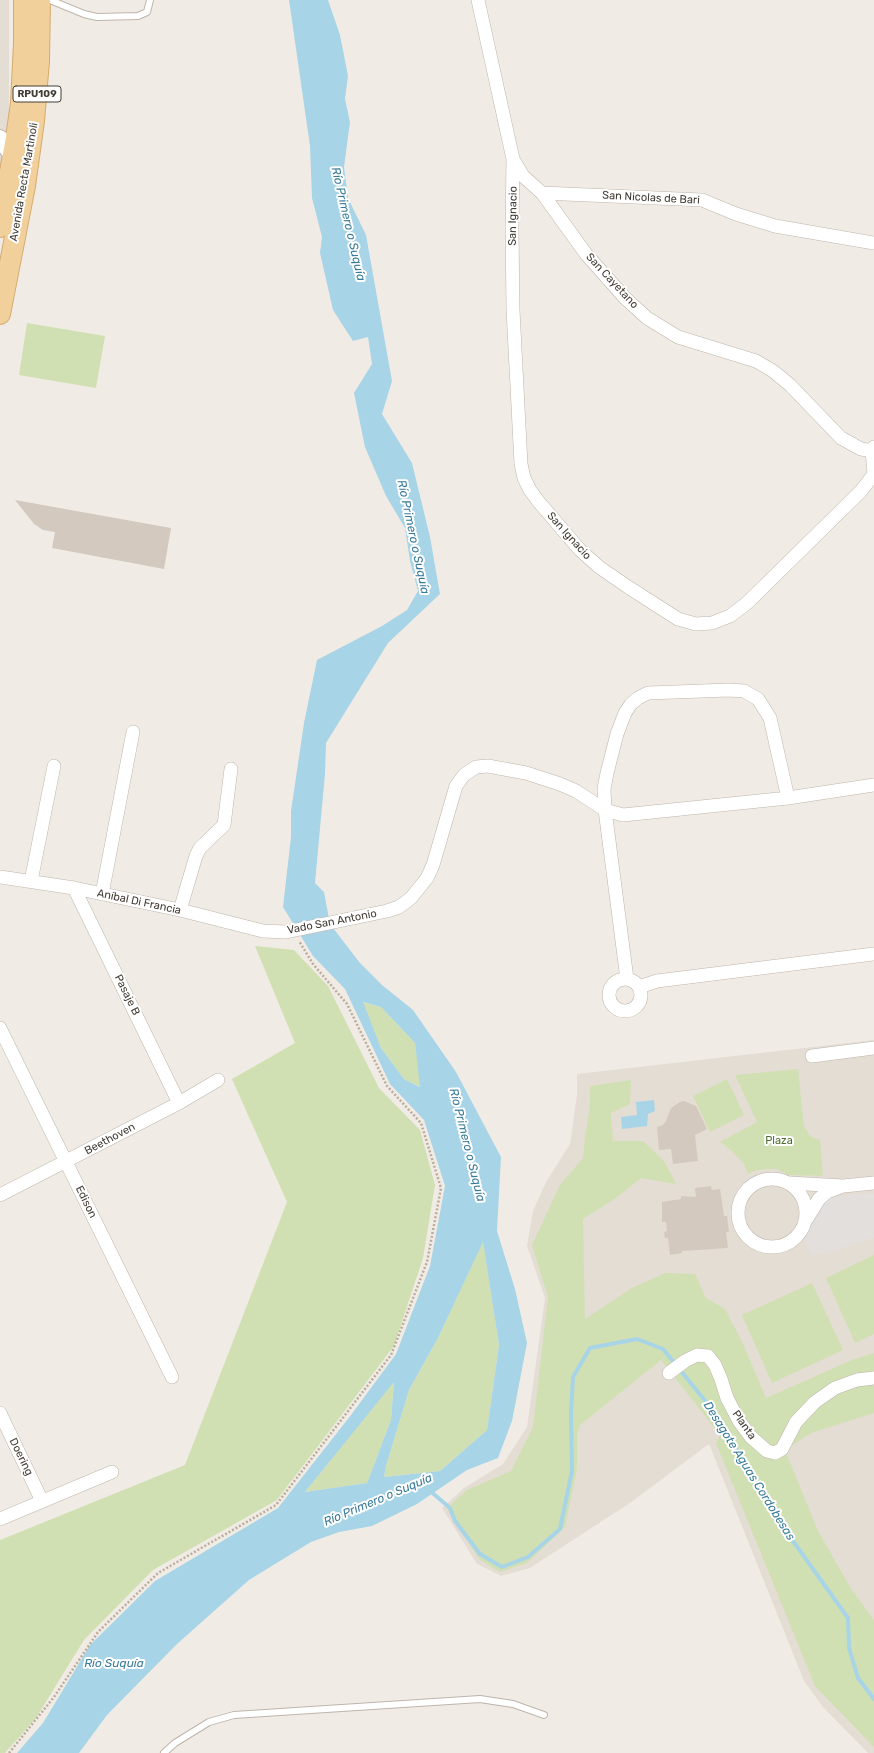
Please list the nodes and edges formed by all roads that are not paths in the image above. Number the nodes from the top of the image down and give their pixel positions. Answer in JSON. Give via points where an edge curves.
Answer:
{"nodes":[{"id":1,"x":24,"y":0,"type":"edge"},
{"id":2,"x":40,"y":0,"type":"edge"},
{"id":3,"x":50,"y":0,"type":"edge"},
{"id":4,"x":150,"y":0,"type":"edge"},
{"id":5,"x":478,"y":0,"type":"edge"},
{"id":6,"x":0,"y":138,"type":"edge"},
{"id":7,"x":21,"y":158,"type":"junction"},
{"id":8,"x":513,"y":159,"type":"junction"},
{"id":9,"x":11,"y":185,"type":"edge"},
{"id":10,"x":542,"y":193,"type":"junction"},
{"id":11,"x":0,"y":227,"type":"edge"},
{"id":12,"x":874,"y":243,"type":"edge"},
{"id":13,"x":0,"y":314,"type":"edge"},
{"id":14,"x":873,"y":449,"type":"edge"},
{"id":15,"x":874,"y":474,"type":"edge"},
{"id":16,"x":133,"y":732,"type":"dead end"},
{"id":17,"x":54,"y":766,"type":"dead end"},
{"id":18,"x":232,"y":769,"type":"dead end"},
{"id":19,"x":874,"y":785,"type":"edge"},
{"id":20,"x":788,"y":798,"type":"junction"},
{"id":21,"x":605,"y":810,"type":"junction"},
{"id":22,"x":0,"y":877,"type":"edge"},
{"id":23,"x":31,"y":880,"type":"junction"},
{"id":24,"x":74,"y":888,"type":"junction"},
{"id":25,"x":102,"y":894,"type":"junction"},
{"id":26,"x":180,"y":910,"type":"junction"},
{"id":27,"x":285,"y":932,"type":"joint"},
{"id":28,"x":874,"y":954,"type":"edge"},
{"id":29,"x":627,"y":979,"type":"junction"},
{"id":30,"x":639,"y":987,"type":"junction"},
{"id":31,"x":0,"y":1028,"type":"edge"},
{"id":32,"x":874,"y":1048,"type":"edge"},
{"id":33,"x":812,"y":1056,"type":"dead end"},
{"id":34,"x":218,"y":1080,"type":"dead end"},
{"id":35,"x":179,"y":1102,"type":"junction"},
{"id":36,"x":66,"y":1161,"type":"junction"},
{"id":37,"x":789,"y":1183,"type":"junction"},
{"id":38,"x":874,"y":1183,"type":"edge"},
{"id":39,"x":842,"y":1186,"type":"junction"},
{"id":40,"x":0,"y":1195,"type":"edge"},
{"id":41,"x":804,"y":1223,"type":"junction"},
{"id":42,"x":670,"y":1373,"type":"dead end"},
{"id":43,"x":172,"y":1377,"type":"dead end"},
{"id":44,"x":874,"y":1378,"type":"edge"},
{"id":45,"x":0,"y":1413,"type":"edge"},
{"id":46,"x":112,"y":1472,"type":"dead end"},
{"id":47,"x":42,"y":1501,"type":"junction"},
{"id":48,"x":0,"y":1519,"type":"edge"},
{"id":49,"x":544,"y":1715,"type":"dead end"},
{"id":50,"x":164,"y":1753,"type":"edge"}],
"edges":[{"from":1,"to":7,"type":"main road","name":"Avenida Recta Martinoli","number":"RPU109"},
{"from":2,"to":7,"type":"main road","name":"Avenida Recta Martinoli","number":"RPU109","via":[[39,61],[34,121]]},
{"from":3,"to":4,"type":"lane","via":[[97,17],[138,16],[147,12]]},
{"from":5,"to":8,"type":"street","name":"San Cayetano"},
{"from":6,"to":7,"type":"street"},
{"from":7,"to":9,"type":"main road","name":"Avenida Recta Martinoli","number":"RPU109"},
{"from":8,"to":10,"type":"street","name":"San Cayetano","via":[[523,176]]},
{"from":8,"to":15,"type":"street","name":"San Ignacio","via":[[513,310],[521,464],[530,490],[580,550],[599,567],[678,619],[696,624],[712,623],[730,616],[747,603],[861,491]]},
{"from":9,"to":11,"type":"main road","name":"Avenida Recta Martinoli","number":"RPU109"},
{"from":9,"to":13,"type":"main road","name":"Avenida Recta Martinoli","number":"RPU109"},
{"from":10,"to":12,"type":"street","name":"San Nicolas de Bari","via":[[702,200],[775,226]]},
{"from":10,"to":14,"type":"street","name":"San Cayetano","via":[[586,254],[625,298],[647,318],[678,337],[756,361],[790,385],[841,438],[860,449]]},
{"from":14,"to":15,"type":"street","name":"San Ignacio"},
{"from":16,"to":25,"type":"street"},
{"from":17,"to":23,"type":"street"},
{"from":18,"to":26,"type":"street","via":[[224,825],[200,848]]},
{"from":19,"to":20,"type":"street"},
{"from":20,"to":21,"type":"street","via":[[623,815]]},
{"from":20,"to":21,"type":"street","via":[[770,718],[758,699],[744,691],[729,690],[648,693],[631,704],[625,713],[607,773],[604,789]]},
{"from":21,"to":27,"type":"street","name":"Vado San Antonio","via":[[560,784],[526,773],[488,766],[476,767],[464,775],[456,786],[427,878],[411,898],[399,907],[386,911]]},
{"from":21,"to":29,"type":"street"},
{"from":22,"to":23,"type":"street","name":"Aníbal Di Francia"},
{"from":23,"to":24,"type":"street","name":"Aníbal Di Francia"},
{"from":24,"to":25,"type":"street","name":"Aníbal Di Francia"},
{"from":24,"to":35,"type":"street","name":"Pasaje B"},
{"from":25,"to":26,"type":"street","name":"Aníbal Di Francia"},
{"from":26,"to":27,"type":"street","name":"Aníbal Di Francia","via":[[263,931]]},
{"from":28,"to":30,"type":"street","via":[[657,981]]},
{"from":29,"to":30,"type":"street"},
{"from":29,"to":30,"type":"street","via":[[616,981],[610,990],[610,1000],[617,1008],[627,1011],[636,1007],[641,997]]},
{"from":31,"to":36,"type":"street","name":"Edison"},
{"from":32,"to":33,"type":"street"},
{"from":34,"to":35,"type":"street","name":"Beethoven"},
{"from":35,"to":36,"type":"street","name":"Beethoven"},
{"from":36,"to":40,"type":"street","name":"Beethoven"},
{"from":36,"to":43,"type":"street","name":"Edison"},
{"from":37,"to":39,"type":"street"},
{"from":37,"to":41,"type":"street","via":[[798,1190],[804,1200]]},
{"from":37,"to":41,"type":"street","via":[[767,1179],[747,1188],[738,1208],[738,1220],[749,1239],[759,1245],[770,1247],[781,1246],[791,1241],[799,1234]]},
{"from":38,"to":39,"type":"street"},
{"from":39,"to":41,"type":"street","via":[[818,1199]]},
{"from":42,"to":44,"type":"street","name":"Planta","via":[[697,1355],[708,1356],[715,1365],[739,1421],[751,1437],[767,1451],[775,1453],[782,1449],[796,1422],[814,1402],[835,1388],[857,1380]]},
{"from":45,"to":47,"type":"street","name":"Doering"},
{"from":46,"to":47,"type":"street"},
{"from":47,"to":48,"type":"street"},
{"from":49,"to":50,"type":"lane","via":[[512,1704],[480,1700],[234,1715],[209,1722]]}]}
